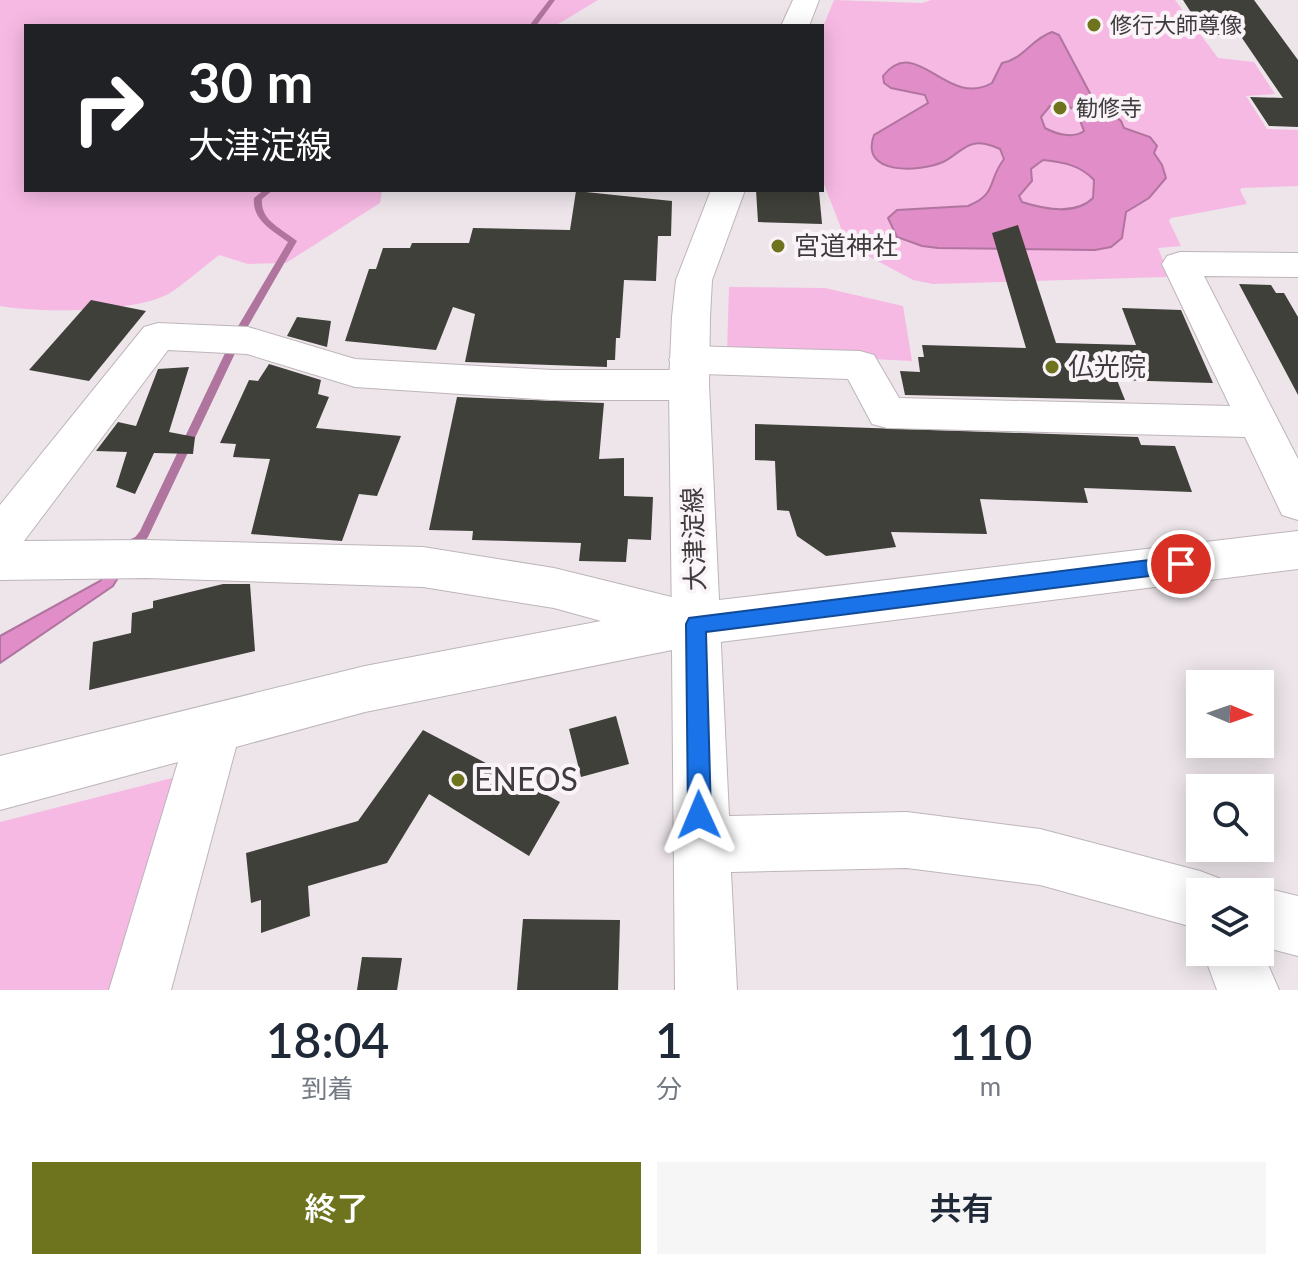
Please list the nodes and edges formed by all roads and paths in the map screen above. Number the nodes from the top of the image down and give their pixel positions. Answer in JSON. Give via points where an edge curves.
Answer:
{"nodes":[{"id":1,"x":806,"y":0,"type":"edge"},
{"id":2,"x":796,"y":24,"type":"edge"},
{"id":3,"x":727,"y":192,"type":"edge"},
{"id":4,"x":1298,"y":265,"type":"edge"},
{"id":5,"x":689,"y":373,"type":"junction"},
{"id":6,"x":1258,"y":422,"type":"junction"},
{"id":7,"x":1298,"y":502,"type":"edge"},
{"id":8,"x":0,"y":538,"type":"edge"},
{"id":9,"x":1298,"y":550,"type":"edge"},
{"id":10,"x":0,"y":561,"type":"edge"},
{"id":11,"x":696,"y":624,"type":"junction"},
{"id":12,"x":214,"y":730,"type":"junction"},
{"id":13,"x":0,"y":783,"type":"edge"},
{"id":14,"x":700,"y":845,"type":"junction"},
{"id":15,"x":1186,"y":896,"type":"edge"},
{"id":16,"x":1274,"y":920,"type":"edge"},
{"id":17,"x":1298,"y":926,"type":"edge"},
{"id":18,"x":1239,"y":966,"type":"edge"},
{"id":19,"x":140,"y":990,"type":"edge"},
{"id":20,"x":706,"y":990,"type":"edge"},
{"id":21,"x":1248,"y":990,"type":"edge"}],
"edges":[{"from":1,"to":2,"type":"street"},
{"from":3,"to":5,"type":"street","name":"大津淀線","via":[[694,280]]},
{"from":4,"to":6,"type":"street","via":[[1180,264]]},
{"from":5,"to":6,"type":"street","via":[[860,365],[887,413]]},
{"from":5,"to":8,"type":"street","via":[[552,385],[355,373],[248,341],[158,336]]},
{"from":5,"to":11,"type":"street","name":"大津淀線"},
{"from":6,"to":7,"type":"street"},
{"from":9,"to":11,"type":"street","name":"大津淀線"},
{"from":10,"to":11,"type":"street","via":[[423,567],[554,588]]},
{"from":11,"to":12,"type":"street","via":[[365,689]]},
{"from":11,"to":14,"type":"street"},
{"from":12,"to":13,"type":"street"},
{"from":12,"to":19,"type":"street"},
{"from":14,"to":15,"type":"street","via":[[907,840],[1040,857]]},
{"from":14,"to":20,"type":"street"},
{"from":16,"to":17,"type":"street"},
{"from":18,"to":21,"type":"street"}]}
